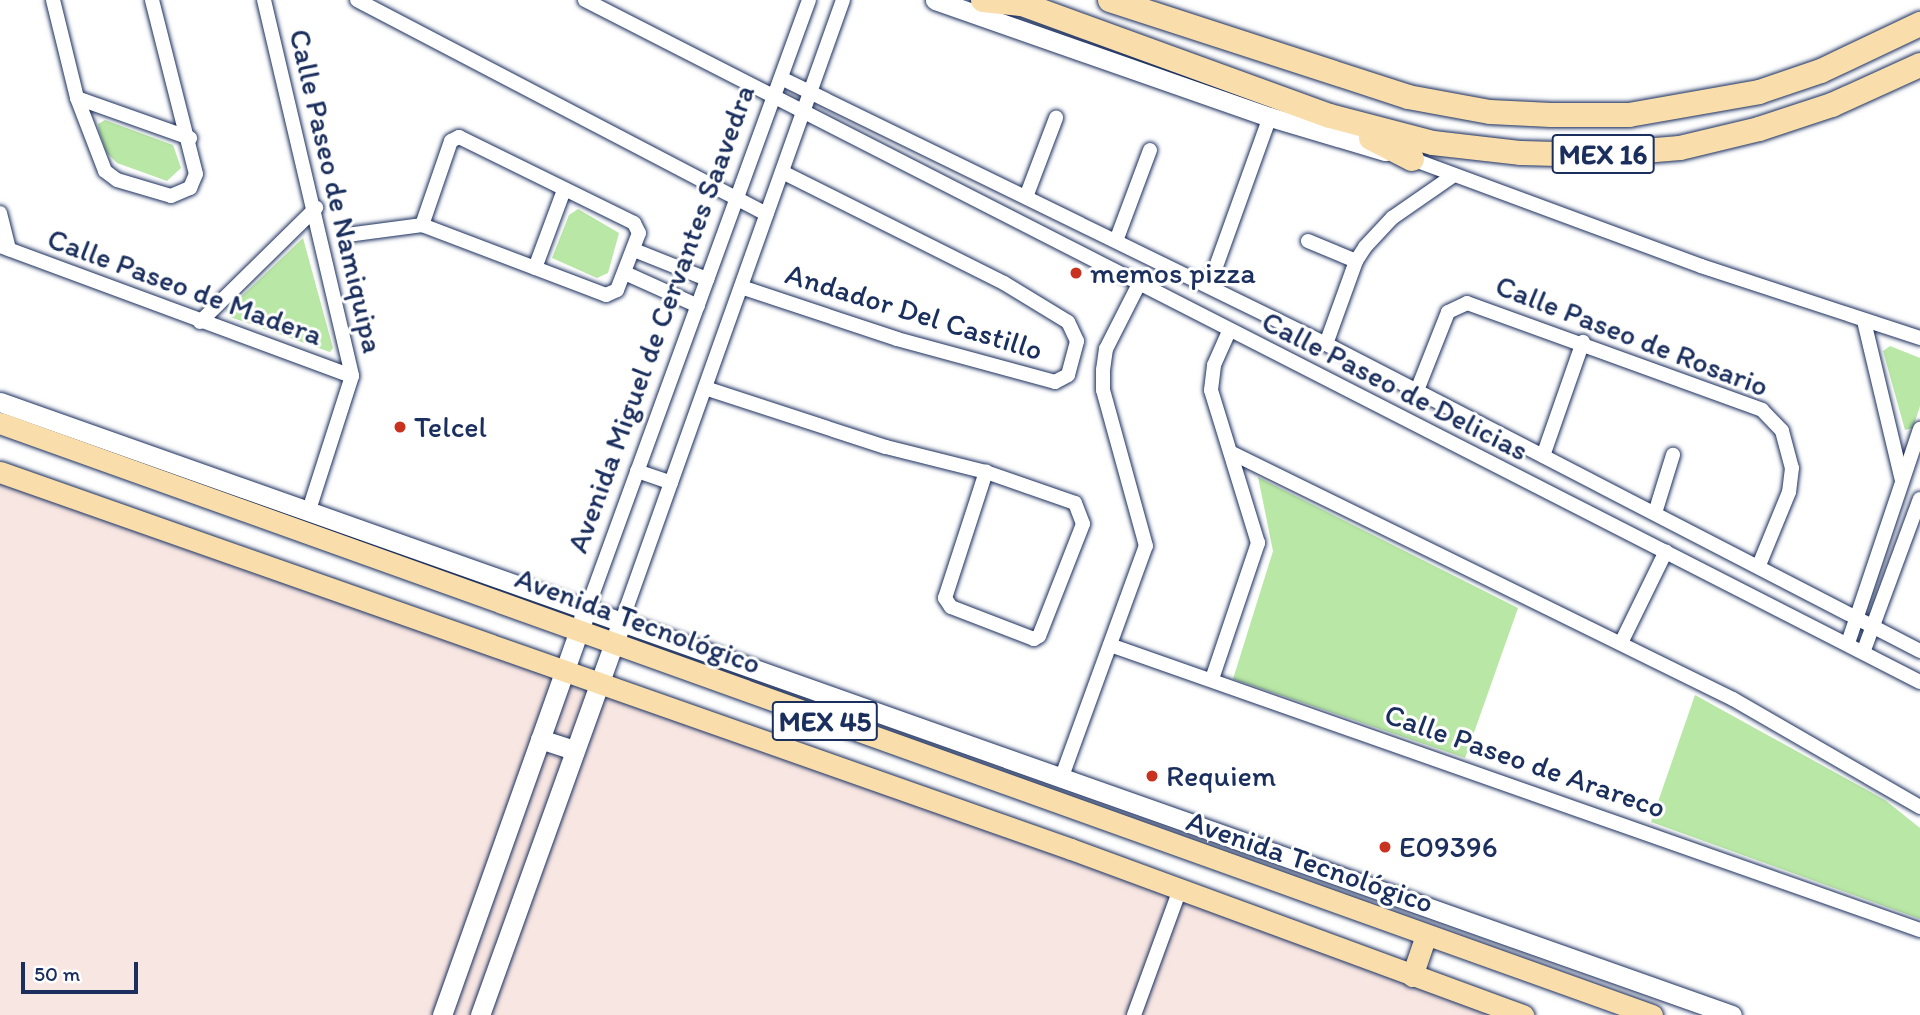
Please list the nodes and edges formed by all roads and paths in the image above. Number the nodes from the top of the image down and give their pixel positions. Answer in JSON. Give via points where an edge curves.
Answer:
{"nodes":[{"id":1,"x":52,"y":0,"type":"edge"},
{"id":2,"x":152,"y":0,"type":"edge"},
{"id":3,"x":264,"y":0,"type":"edge"},
{"id":4,"x":358,"y":0,"type":"edge"},
{"id":5,"x":585,"y":0,"type":"edge"},
{"id":6,"x":809,"y":0,"type":"edge"},
{"id":7,"x":843,"y":0,"type":"edge"},
{"id":8,"x":934,"y":0,"type":"edge"},
{"id":9,"x":983,"y":0,"type":"edge"},
{"id":10,"x":1110,"y":0,"type":"edge"},
{"id":11,"x":1016,"y":2,"type":"edge"},
{"id":12,"x":1920,"y":24,"type":"edge"},
{"id":13,"x":1920,"y":65,"type":"edge"},
{"id":14,"x":781,"y":78,"type":"junction"},
{"id":15,"x":811,"y":92,"type":"junction"},
{"id":16,"x":774,"y":97,"type":"junction"},
{"id":17,"x":77,"y":98,"type":"junction"},
{"id":18,"x":804,"y":111,"type":"junction"},
{"id":19,"x":1330,"y":116,"type":"junction"},
{"id":20,"x":1270,"y":117,"type":"junction"},
{"id":21,"x":1056,"y":118,"type":"dead end"},
{"id":22,"x":190,"y":138,"type":"junction"},
{"id":23,"x":1150,"y":150,"type":"dead end"},
{"id":24,"x":1412,"y":159,"type":"junction"},
{"id":25,"x":782,"y":172,"type":"junction"},
{"id":26,"x":1454,"y":175,"type":"junction"},
{"id":27,"x":564,"y":190,"type":"junction"},
{"id":28,"x":1026,"y":197,"type":"junction"},
{"id":29,"x":737,"y":198,"type":"junction"},
{"id":30,"x":316,"y":208,"type":"junction"},
{"id":31,"x":0,"y":213,"type":"edge"},
{"id":32,"x":767,"y":214,"type":"junction"},
{"id":33,"x":422,"y":225,"type":"junction"},
{"id":34,"x":348,"y":235,"type":"dead end"},
{"id":35,"x":1116,"y":241,"type":"junction"},
{"id":36,"x":1308,"y":241,"type":"dead end"},
{"id":37,"x":5,"y":248,"type":"edge"},
{"id":38,"x":634,"y":250,"type":"junction"},
{"id":39,"x":1356,"y":261,"type":"junction"},
{"id":40,"x":535,"y":268,"type":"junction"},
{"id":41,"x":625,"y":273,"type":"junction"},
{"id":42,"x":707,"y":279,"type":"junction"},
{"id":43,"x":1139,"y":284,"type":"junction"},
{"id":44,"x":1209,"y":286,"type":"junction"},
{"id":45,"x":741,"y":287,"type":"junction"},
{"id":46,"x":698,"y":306,"type":"junction"},
{"id":47,"x":1864,"y":321,"type":"junction"},
{"id":48,"x":200,"y":322,"type":"junction"},
{"id":49,"x":1228,"y":332,"type":"junction"},
{"id":50,"x":1920,"y":338,"type":"edge"},
{"id":51,"x":1583,"y":342,"type":"junction"},
{"id":52,"x":1326,"y":344,"type":"junction"},
{"id":53,"x":352,"y":376,"type":"junction"},
{"id":54,"x":705,"y":388,"type":"junction"},
{"id":55,"x":1416,"y":394,"type":"junction"},
{"id":56,"x":0,"y":402,"type":"edge"},
{"id":57,"x":0,"y":423,"type":"edge"},
{"id":58,"x":1920,"y":429,"type":"edge"},
{"id":59,"x":1232,"y":453,"type":"junction"},
{"id":60,"x":1673,"y":455,"type":"dead end"},
{"id":61,"x":1543,"y":456,"type":"junction"},
{"id":62,"x":637,"y":471,"type":"junction"},
{"id":63,"x":0,"y":472,"type":"edge"},
{"id":64,"x":986,"y":472,"type":"junction"},
{"id":65,"x":1902,"y":480,"type":"junction"},
{"id":66,"x":671,"y":483,"type":"junction"},
{"id":67,"x":1920,"y":499,"type":"edge"},
{"id":68,"x":308,"y":513,"type":"junction"},
{"id":69,"x":1655,"y":513,"type":"junction"},
{"id":70,"x":1666,"y":551,"type":"junction"},
{"id":71,"x":1759,"y":565,"type":"junction"},
{"id":72,"x":1858,"y":616,"type":"junction"},
{"id":73,"x":583,"y":621,"type":"junction"},
{"id":74,"x":1875,"y":625,"type":"junction"},
{"id":75,"x":617,"y":633,"type":"junction"},
{"id":76,"x":1621,"y":643,"type":"junction"},
{"id":77,"x":1848,"y":643,"type":"junction"},
{"id":78,"x":1111,"y":645,"type":"junction"},
{"id":79,"x":1864,"y":650,"type":"junction"},
{"id":80,"x":1920,"y":652,"type":"edge"},
{"id":81,"x":563,"y":674,"type":"junction"},
{"id":82,"x":1212,"y":679,"type":"junction"},
{"id":83,"x":1920,"y":682,"type":"edge"},
{"id":84,"x":599,"y":686,"type":"junction"},
{"id":85,"x":540,"y":739,"type":"junction"},
{"id":86,"x":574,"y":750,"type":"junction"},
{"id":87,"x":1061,"y":779,"type":"junction"},
{"id":88,"x":1920,"y":807,"type":"edge"},
{"id":89,"x":1179,"y":892,"type":"junction"},
{"id":90,"x":1920,"y":930,"type":"edge"},
{"id":91,"x":1426,"y":934,"type":"junction"},
{"id":92,"x":1412,"y":976,"type":"junction"},
{"id":93,"x":442,"y":1015,"type":"edge"},
{"id":94,"x":480,"y":1015,"type":"edge"},
{"id":95,"x":1134,"y":1015,"type":"edge"},
{"id":96,"x":1523,"y":1015,"type":"edge"},
{"id":97,"x":1652,"y":1015,"type":"edge"},
{"id":98,"x":1732,"y":1015,"type":"edge"}],
"edges":[{"from":1,"to":17,"type":"street"},
{"from":2,"to":22,"type":"street"},
{"from":3,"to":30,"type":"street","name":"Calle Paseo de Namiquipa"},
{"from":4,"to":29,"type":"street"},
{"from":5,"to":16,"type":"street","name":"Calle Paseo de Delicias"},
{"from":6,"to":14,"type":"street","name":"Avenida Miguel de Cervantes Saavedra"},
{"from":7,"to":15,"type":"street"},
{"from":8,"to":20,"type":"street"},
{"from":9,"to":11,"type":"highway"},
{"from":10,"to":12,"type":"highway","number":"MEX 16","via":[[1408,97],[1490,112],[1550,115],[1629,115],[1759,92],[1821,71]]},
{"from":11,"to":19,"type":"highway","number":"MEX 16"},
{"from":13,"to":19,"type":"highway","number":"MEX 16","via":[[1832,105],[1759,130],[1680,148],[1595,155],[1521,153],[1433,143]]},
{"from":14,"to":15,"type":"street","name":"Calle Paseo de Delicias"},
{"from":14,"to":16,"type":"street","name":"Avenida Miguel de Cervantes Saavedra"},
{"from":15,"to":18,"type":"street"},
{"from":15,"to":28,"type":"street","name":"Calle Paseo de Delicias"},
{"from":16,"to":18,"type":"street","name":"Calle Paseo de Delicias"},
{"from":16,"to":29,"type":"street","name":"Avenida Miguel de Cervantes Saavedra"},
{"from":17,"to":22,"type":"street"},
{"from":17,"to":22,"type":"street","via":[[101,163],[117,180],[171,196],[184,192],[196,174]]},
{"from":18,"to":25,"type":"street"},
{"from":18,"to":43,"type":"street","name":"Calle Paseo de Delicias"},
{"from":19,"to":24,"type":"highway"},
{"from":20,"to":24,"type":"street"},
{"from":20,"to":44,"type":"street"},
{"from":21,"to":28,"type":"street"},
{"from":23,"to":35,"type":"street"},
{"from":24,"to":26,"type":"street"},
{"from":25,"to":32,"type":"street"},
{"from":25,"to":45,"type":"street","name":"Andador Del Castillo","via":[[1004,283],[1068,322],[1077,341],[1068,375],[1055,382],[897,339]]},
{"from":26,"to":39,"type":"street","via":[[1392,218]]},
{"from":26,"to":47,"type":"street"},
{"from":27,"to":33,"type":"street","via":[[459,137],[451,141]]},
{"from":27,"to":38,"type":"street","via":[[634,223],[639,233]]},
{"from":27,"to":40,"type":"street"},
{"from":28,"to":35,"type":"street","name":"Calle Paseo de Delicias"},
{"from":29,"to":32,"type":"street"},
{"from":29,"to":42,"type":"street","name":"Avenida Miguel de Cervantes Saavedra"},
{"from":30,"to":48,"type":"street"},
{"from":30,"to":53,"type":"street","name":"Calle Paseo de Namiquipa"},
{"from":31,"to":37,"type":"street"},
{"from":32,"to":45,"type":"street"},
{"from":33,"to":34,"type":"street"},
{"from":33,"to":40,"type":"street"},
{"from":35,"to":44,"type":"street","name":"Calle Paseo de Delicias"},
{"from":36,"to":39,"type":"street"},
{"from":37,"to":48,"type":"street","name":"Calle Paseo de Madera"},
{"from":38,"to":41,"type":"street"},
{"from":38,"to":42,"type":"street"},
{"from":39,"to":52,"type":"street"},
{"from":40,"to":41,"type":"street","via":[[606,295],[614,293]]},
{"from":41,"to":46,"type":"street"},
{"from":42,"to":46,"type":"street","name":"Avenida Miguel de Cervantes Saavedra"},
{"from":43,"to":49,"type":"street","name":"Calle Paseo de Delicias"},
{"from":43,"to":78,"type":"street","via":[[1106,349],[1103,370],[1103,390],[1146,546]]},
{"from":44,"to":52,"type":"street","name":"Calle Paseo de Delicias"},
{"from":45,"to":54,"type":"street"},
{"from":46,"to":62,"type":"street","name":"Avenida Miguel de Cervantes Saavedra"},
{"from":47,"to":50,"type":"street"},
{"from":47,"to":65,"type":"street"},
{"from":48,"to":53,"type":"street","name":"Calle Paseo de Madera"},
{"from":49,"to":59,"type":"street","via":[[1214,365],[1211,390]]},
{"from":49,"to":70,"type":"street","name":"Calle Paseo de Delicias"},
{"from":51,"to":55,"type":"street","name":"Calle Paseo de Rosario","via":[[1460,303],[1444,321]]},
{"from":51,"to":61,"type":"street"},
{"from":51,"to":71,"type":"street","name":"Calle Paseo de Rosario","via":[[1762,410],[1776,421],[1792,468],[1791,480]]},
{"from":52,"to":55,"type":"street","name":"Calle Paseo de Delicias"},
{"from":53,"to":68,"type":"street","name":"Calle Paseo de Namiquipa"},
{"from":54,"to":64,"type":"street","via":[[886,447]]},
{"from":54,"to":66,"type":"street"},
{"from":55,"to":61,"type":"street","name":"Calle Paseo de Delicias"},
{"from":56,"to":68,"type":"street"},
{"from":57,"to":73,"type":"main road","name":"Avenida Tecnológico","number":"MEX 45"},
{"from":58,"to":65,"type":"street"},
{"from":59,"to":76,"type":"street"},
{"from":59,"to":82,"type":"street","via":[[1258,543]]},
{"from":60,"to":69,"type":"street"},
{"from":61,"to":69,"type":"street","name":"Calle Paseo de Delicias"},
{"from":62,"to":66,"type":"street"},
{"from":62,"to":73,"type":"street","name":"Avenida Miguel de Cervantes Saavedra"},
{"from":63,"to":81,"type":"main road","number":"MEX 45","via":[[197,538]]},
{"from":64,"to":64,"type":"street","via":[[1069,499],[1083,514],[1040,636],[1034,639],[951,607],[945,598]]},
{"from":65,"to":72,"type":"street"},
{"from":66,"to":75,"type":"street"},
{"from":67,"to":74,"type":"street"},
{"from":68,"to":73,"type":"street"},
{"from":69,"to":71,"type":"street","name":"Calle Paseo de Delicias"},
{"from":70,"to":76,"type":"street"},
{"from":70,"to":77,"type":"street","name":"Calle Paseo de Delicias"},
{"from":71,"to":72,"type":"street","name":"Calle Paseo de Delicias"},
{"from":72,"to":74,"type":"street","name":"Calle Paseo de Delicias"},
{"from":72,"to":77,"type":"street"},
{"from":73,"to":75,"type":"main road","name":"Avenida Tecnológico","number":"MEX 45"},
{"from":73,"to":81,"type":"street","name":"Avenida Miguel de Cervantes Saavedra"},
{"from":74,"to":79,"type":"street"},
{"from":74,"to":80,"type":"street","name":"Calle Paseo de Delicias"},
{"from":75,"to":84,"type":"street"},
{"from":75,"to":87,"type":"street"},
{"from":75,"to":91,"type":"main road","name":"Avenida Tecnológico","number":"MEX 45"},
{"from":76,"to":88,"type":"street","via":[[1733,699]]},
{"from":77,"to":79,"type":"street","name":"Calle Paseo de Delicias"},
{"from":78,"to":82,"type":"street","name":"Calle Paseo de Arareco"},
{"from":78,"to":87,"type":"street"},
{"from":79,"to":83,"type":"street","name":"Calle Paseo de Delicias"},
{"from":81,"to":84,"type":"main road","number":"MEX 45"},
{"from":81,"to":85,"type":"street","name":"Avenida Miguel de Cervantes Saavedra"},
{"from":82,"to":90,"type":"street","name":"Calle Paseo de Arareco"},
{"from":84,"to":86,"type":"street"},
{"from":84,"to":89,"type":"main road","number":"MEX 45","via":[[1071,849]]},
{"from":85,"to":86,"type":"street"},
{"from":85,"to":93,"type":"street","name":"Avenida Miguel de Cervantes Saavedra"},
{"from":86,"to":94,"type":"street"},
{"from":87,"to":98,"type":"street"},
{"from":89,"to":92,"type":"main road","number":"MEX 45"},
{"from":89,"to":95,"type":"street"},
{"from":91,"to":92,"type":"main road"},
{"from":91,"to":97,"type":"main road","name":"Avenida Tecnológico","number":"MEX 45"},
{"from":92,"to":96,"type":"main road","number":"MEX 45"}]}
